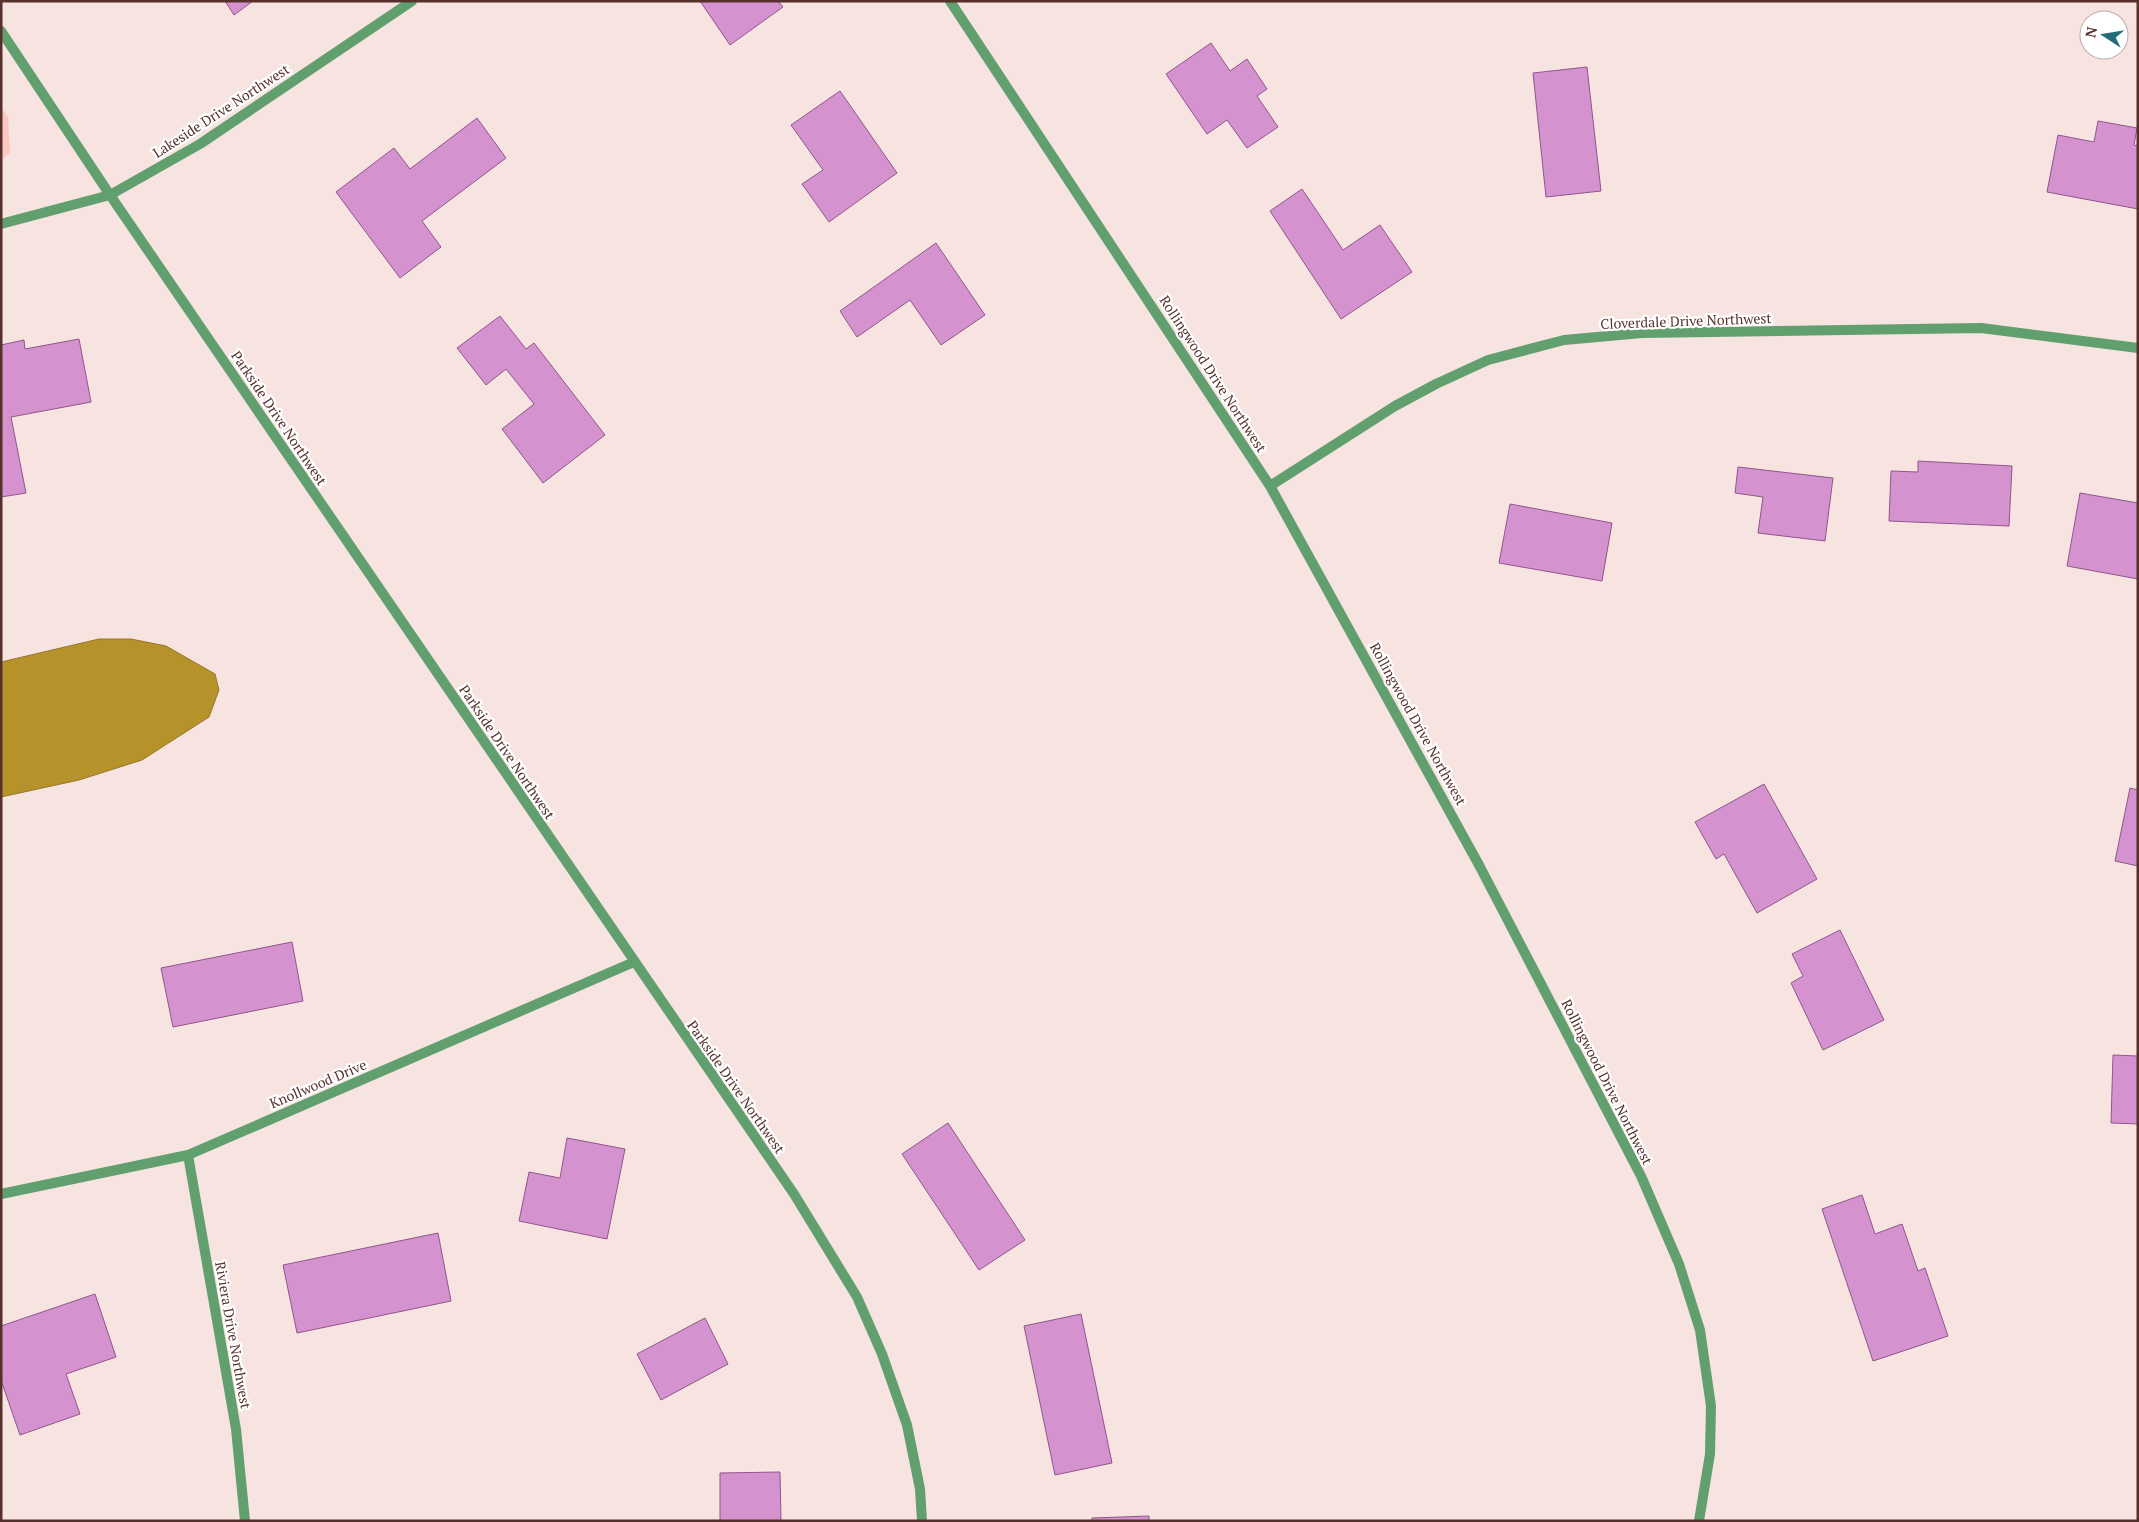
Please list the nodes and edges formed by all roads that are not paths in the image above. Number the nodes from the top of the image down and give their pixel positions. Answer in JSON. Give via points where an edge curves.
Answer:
{"nodes":[{"id":1,"x":412,"y":1,"type":"edge"},
{"id":2,"x":950,"y":1,"type":"edge"},
{"id":3,"x":1,"y":30,"type":"edge"},
{"id":4,"x":110,"y":195,"type":"junction"},
{"id":5,"x":1,"y":224,"type":"edge"},
{"id":6,"x":2138,"y":348,"type":"edge"},
{"id":7,"x":1270,"y":486,"type":"junction"},
{"id":8,"x":634,"y":962,"type":"junction"},
{"id":9,"x":188,"y":1155,"type":"junction"},
{"id":10,"x":1,"y":1194,"type":"edge"},
{"id":11,"x":245,"y":1521,"type":"edge"},
{"id":12,"x":922,"y":1521,"type":"edge"},
{"id":13,"x":1700,"y":1521,"type":"edge"}],
"edges":[{"from":1,"to":4,"type":"street","name":"Lakeside Drive Northwest","via":[[200,144]]},
{"from":2,"to":7,"type":"street","name":"Rollingwood Drive Northwest"},
{"from":3,"to":4,"type":"street","name":"Parkside Drive Northwest"},
{"from":4,"to":5,"type":"street","name":"Lakeside Drive Northwest"},
{"from":4,"to":8,"type":"street","name":"Parkside Drive Northwest"},
{"from":6,"to":7,"type":"street","name":"Cloverdale Drive Northwest","via":[[1981,328],[1642,333],[1564,340],[1488,360],[1436,384],[1395,406]]},
{"from":7,"to":13,"type":"street","name":"Rollingwood Drive Northwest","via":[[1479,864],[1641,1176],[1679,1264],[1700,1330],[1710,1406],[1710,1454]]},
{"from":8,"to":9,"type":"street","name":"Knollwood Drive"},
{"from":8,"to":12,"type":"street","name":"Parkside Drive Northwest","via":[[794,1194],[857,1296],[907,1425],[920,1489]]},
{"from":9,"to":10,"type":"street","name":"Knollwood Drive"},
{"from":9,"to":11,"type":"street","name":"Riviera Drive Northwest","via":[[236,1429]]}]}
